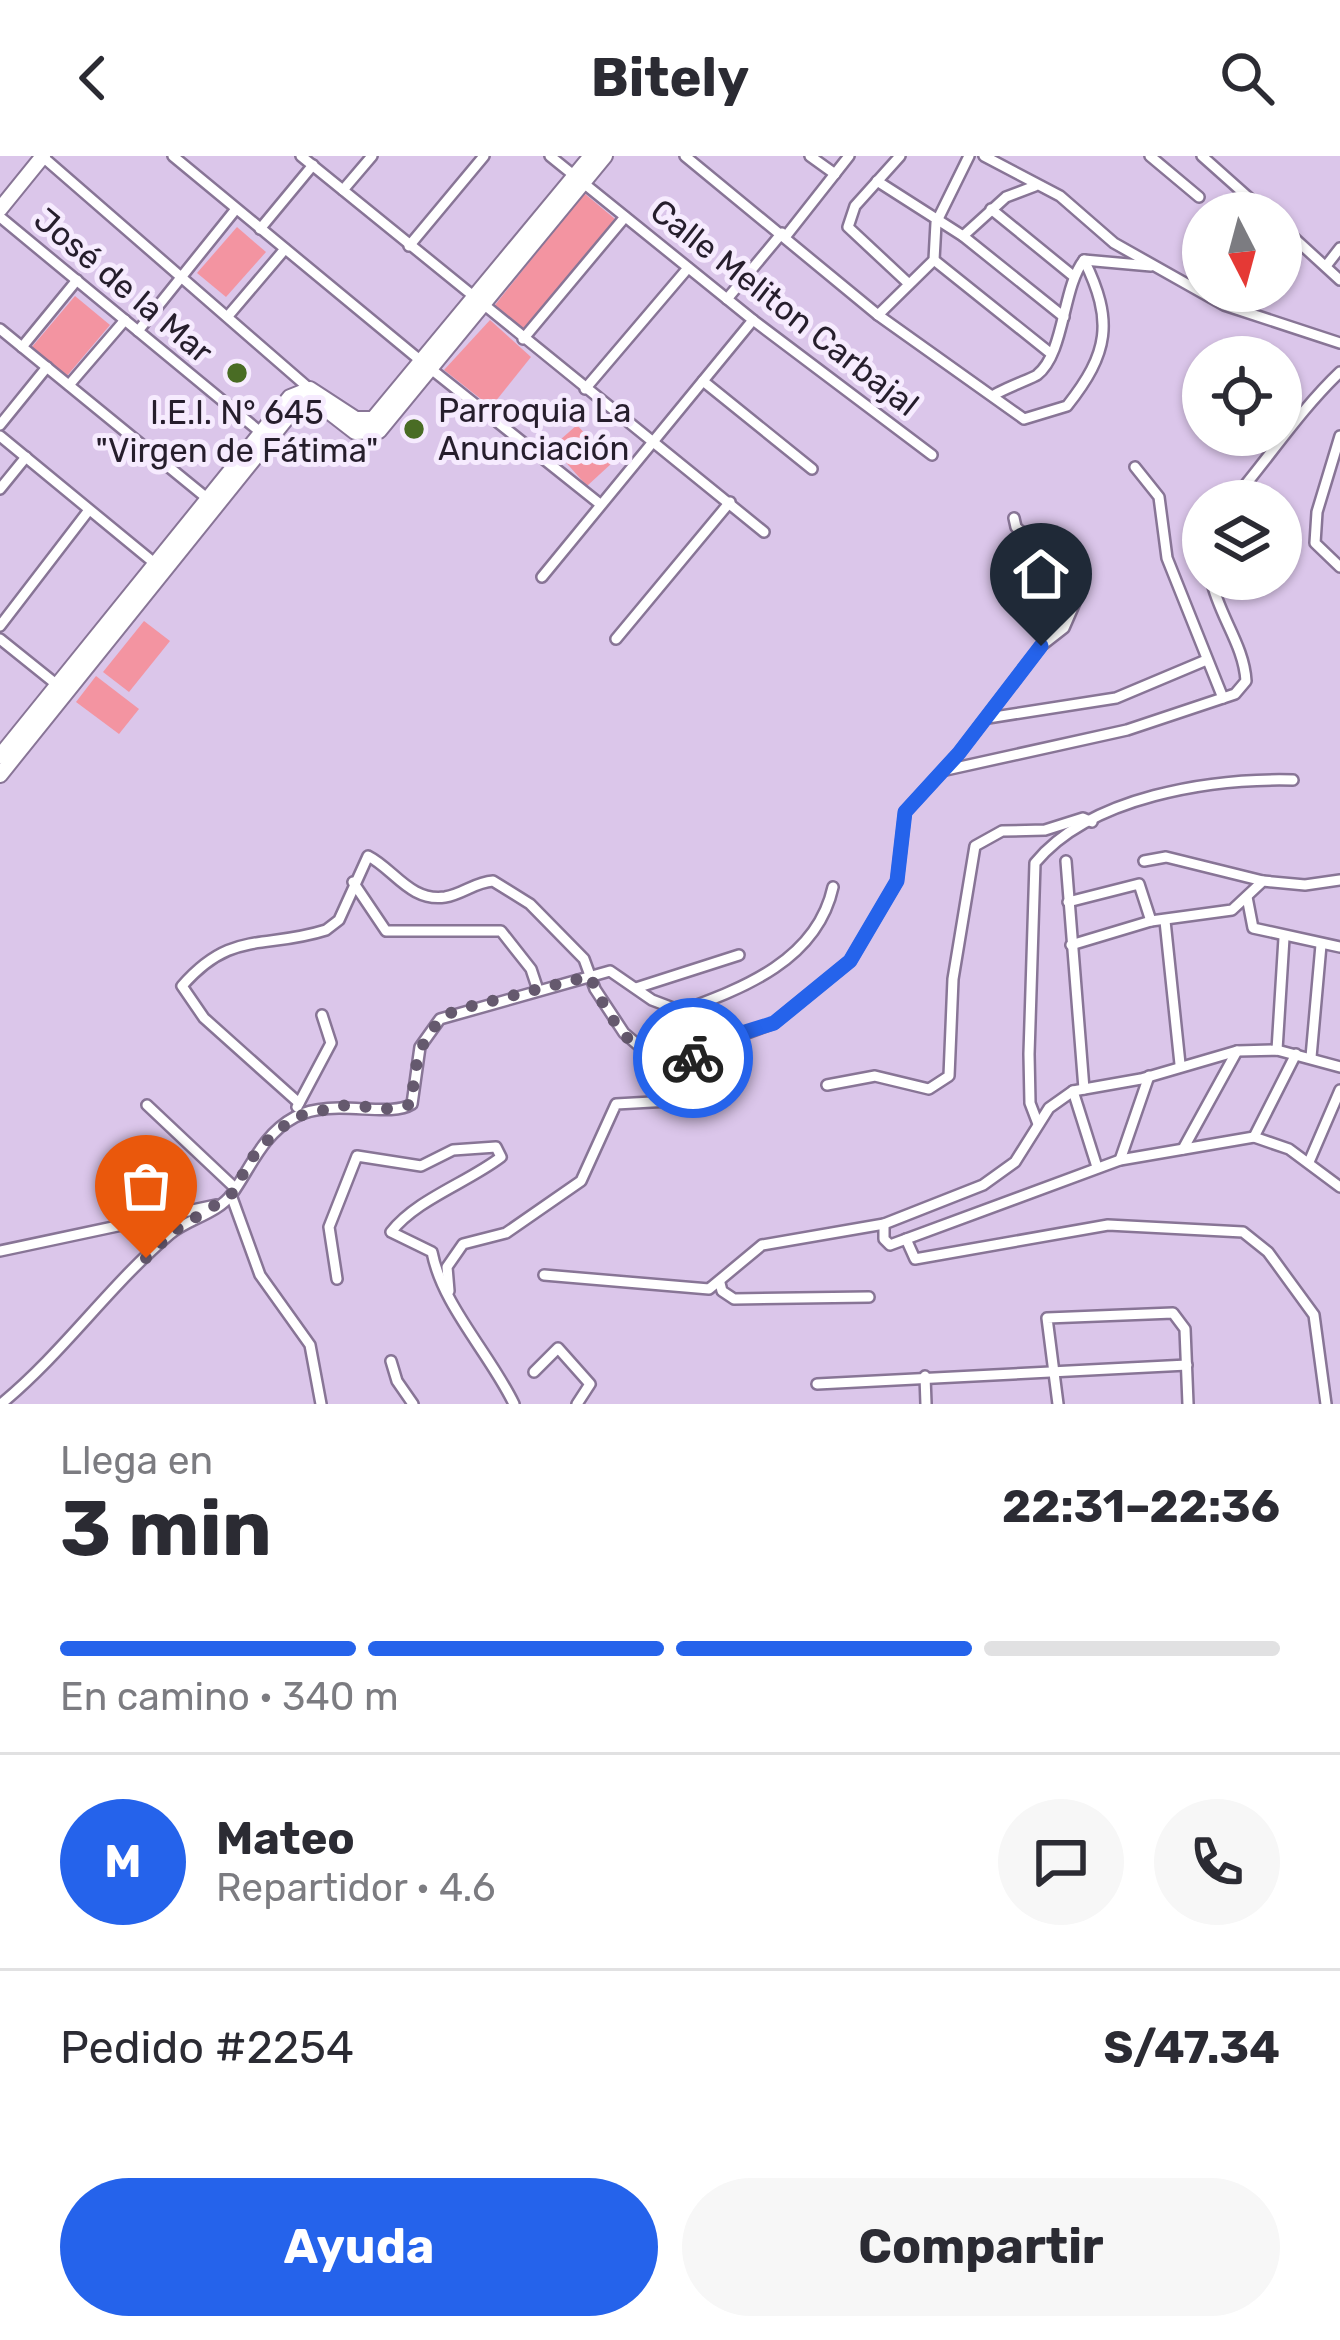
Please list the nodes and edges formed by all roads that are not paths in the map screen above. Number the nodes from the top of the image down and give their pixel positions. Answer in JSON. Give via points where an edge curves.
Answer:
{"nodes":[{"id":1,"x":43,"y":156,"type":"edge"},
{"id":2,"x":173,"y":156,"type":"edge"},
{"id":3,"x":301,"y":156,"type":"edge"},
{"id":4,"x":372,"y":156,"type":"edge"},
{"id":5,"x":484,"y":156,"type":"edge"},
{"id":6,"x":550,"y":156,"type":"edge"},
{"id":7,"x":591,"y":156,"type":"edge"},
{"id":8,"x":605,"y":156,"type":"edge"},
{"id":9,"x":685,"y":156,"type":"edge"},
{"id":10,"x":810,"y":156,"type":"edge"},
{"id":11,"x":849,"y":156,"type":"edge"},
{"id":12,"x":900,"y":156,"type":"edge"},
{"id":13,"x":969,"y":156,"type":"edge"},
{"id":14,"x":984,"y":156,"type":"edge"},
{"id":15,"x":1150,"y":156,"type":"edge"},
{"id":16,"x":1202,"y":156,"type":"edge"},
{"id":17,"x":313,"y":165,"type":"junction"},
{"id":18,"x":835,"y":174,"type":"junction"},
{"id":19,"x":579,"y":180,"type":"junction"},
{"id":20,"x":877,"y":181,"type":"junction"},
{"id":21,"x":1034,"y":186,"type":"junction"},
{"id":22,"x":343,"y":190,"type":"junction"},
{"id":23,"x":1194,"y":192,"type":"edge"},
{"id":24,"x":1242,"y":192,"type":"edge"},
{"id":25,"x":992,"y":208,"type":"junction"},
{"id":26,"x":236,"y":209,"type":"junction"},
{"id":27,"x":0,"y":213,"type":"edge"},
{"id":28,"x":625,"y":217,"type":"junction"},
{"id":29,"x":936,"y":223,"type":"junction"},
{"id":30,"x":260,"y":229,"type":"junction"},
{"id":31,"x":784,"y":234,"type":"junction"},
{"id":32,"x":963,"y":236,"type":"junction"},
{"id":33,"x":1302,"y":245,"type":"edge"},
{"id":34,"x":410,"y":246,"type":"junction"},
{"id":35,"x":1340,"y":248,"type":"edge"},
{"id":36,"x":285,"y":249,"type":"junction"},
{"id":37,"x":934,"y":260,"type":"junction"},
{"id":38,"x":1084,"y":260,"type":"junction"},
{"id":39,"x":1326,"y":266,"type":"junction"},
{"id":40,"x":1156,"y":267,"type":"junction"},
{"id":41,"x":688,"y":268,"type":"junction"},
{"id":42,"x":181,"y":275,"type":"junction"},
{"id":43,"x":1072,"y":275,"type":"junction"},
{"id":44,"x":77,"y":280,"type":"junction"},
{"id":45,"x":1340,"y":280,"type":"edge"},
{"id":46,"x":908,"y":284,"type":"junction"},
{"id":47,"x":727,"y":299,"type":"junction"},
{"id":48,"x":477,"y":302,"type":"junction"},
{"id":49,"x":878,"y":315,"type":"junction"},
{"id":50,"x":228,"y":316,"type":"junction"},
{"id":51,"x":1064,"y":317,"type":"junction"},
{"id":52,"x":124,"y":320,"type":"junction"},
{"id":53,"x":753,"y":320,"type":"junction"},
{"id":54,"x":0,"y":329,"type":"edge"},
{"id":55,"x":137,"y":331,"type":"junction"},
{"id":56,"x":523,"y":339,"type":"junction"},
{"id":57,"x":1340,"y":343,"type":"edge"},
{"id":58,"x":22,"y":347,"type":"junction"},
{"id":59,"x":1049,"y":352,"type":"junction"},
{"id":60,"x":426,"y":365,"type":"junction"},
{"id":61,"x":46,"y":367,"type":"junction"},
{"id":62,"x":1340,"y":372,"type":"edge"},
{"id":63,"x":703,"y":381,"type":"junction"},
{"id":64,"x":68,"y":385,"type":"junction"},
{"id":65,"x":585,"y":389,"type":"junction"},
{"id":66,"x":313,"y":395,"type":"junction"},
{"id":67,"x":994,"y":395,"type":"junction"},
{"id":68,"x":0,"y":425,"type":"edge"},
{"id":69,"x":0,"y":436,"type":"edge"},
{"id":70,"x":265,"y":436,"type":"junction"},
{"id":71,"x":1340,"y":436,"type":"edge"},
{"id":72,"x":652,"y":443,"type":"junction"},
{"id":73,"x":932,"y":454,"type":"dead end"},
{"id":74,"x":26,"y":457,"type":"junction"},
{"id":75,"x":1135,"y":467,"type":"dead end"},
{"id":76,"x":812,"y":469,"type":"dead end"},
{"id":77,"x":1250,"y":480,"type":"edge"},
{"id":78,"x":0,"y":488,"type":"edge"},
{"id":79,"x":208,"y":499,"type":"junction"},
{"id":80,"x":730,"y":502,"type":"junction"},
{"id":81,"x":600,"y":504,"type":"junction"},
{"id":82,"x":89,"y":510,"type":"junction"},
{"id":83,"x":1014,"y":518,"type":"dead end"},
{"id":84,"x":764,"y":532,"type":"dead end"},
{"id":85,"x":1340,"y":567,"type":"edge"},
{"id":86,"x":160,"y":568,"type":"junction"},
{"id":87,"x":542,"y":578,"type":"dead end"},
{"id":88,"x":1215,"y":600,"type":"edge"},
{"id":89,"x":0,"y":626,"type":"edge"},
{"id":90,"x":0,"y":639,"type":"edge"},
{"id":91,"x":616,"y":639,"type":"dead end"},
{"id":92,"x":1204,"y":661,"type":"junction"},
{"id":93,"x":62,"y":689,"type":"junction"},
{"id":94,"x":1223,"y":698,"type":"junction"},
{"id":95,"x":988,"y":718,"type":"junction"},
{"id":96,"x":6,"y":751,"type":"edge"},
{"id":97,"x":941,"y":772,"type":"junction"},
{"id":98,"x":0,"y":775,"type":"edge"},
{"id":99,"x":1293,"y":780,"type":"dead end"},
{"id":100,"x":1092,"y":822,"type":"junction"},
{"id":101,"x":1066,"y":861,"type":"dead end"},
{"id":102,"x":1144,"y":861,"type":"dead end"},
{"id":103,"x":1340,"y":880,"type":"edge"},
{"id":104,"x":1263,"y":881,"type":"junction"},
{"id":105,"x":353,"y":882,"type":"junction"},
{"id":106,"x":833,"y":887,"type":"dead end"},
{"id":107,"x":1247,"y":897,"type":"junction"},
{"id":108,"x":1068,"y":902,"type":"junction"},
{"id":109,"x":1150,"y":921,"type":"junction"},
{"id":110,"x":1166,"y":921,"type":"junction"},
{"id":111,"x":1284,"y":938,"type":"junction"},
{"id":112,"x":1071,"y":945,"type":"junction"},
{"id":113,"x":1322,"y":945,"type":"junction"},
{"id":114,"x":1340,"y":947,"type":"edge"},
{"id":115,"x":739,"y":955,"type":"dead end"},
{"id":116,"x":590,"y":976,"type":"junction"},
{"id":117,"x":634,"y":988,"type":"junction"},
{"id":118,"x":538,"y":990,"type":"junction"},
{"id":119,"x":322,"y":1015,"type":"dead end"},
{"id":120,"x":734,"y":1038,"type":"junction"},
{"id":121,"x":1277,"y":1050,"type":"junction"},
{"id":122,"x":1237,"y":1051,"type":"junction"},
{"id":123,"x":1296,"y":1054,"type":"junction"},
{"id":124,"x":1311,"y":1057,"type":"junction"},
{"id":125,"x":1180,"y":1064,"type":"junction"},
{"id":126,"x":1340,"y":1067,"type":"edge"},
{"id":127,"x":1149,"y":1076,"type":"junction"},
{"id":128,"x":827,"y":1085,"type":"dead end"},
{"id":129,"x":1078,"y":1090,"type":"junction"},
{"id":130,"x":1340,"y":1090,"type":"edge"},
{"id":131,"x":299,"y":1102,"type":"junction"},
{"id":132,"x":147,"y":1105,"type":"dead end"},
{"id":133,"x":294,"y":1117,"type":"junction"},
{"id":134,"x":1038,"y":1124,"type":"junction"},
{"id":135,"x":1254,"y":1137,"type":"junction"},
{"id":136,"x":1183,"y":1148,"type":"junction"},
{"id":137,"x":1120,"y":1160,"type":"junction"},
{"id":138,"x":1309,"y":1162,"type":"junction"},
{"id":139,"x":1097,"y":1167,"type":"junction"},
{"id":140,"x":1340,"y":1187,"type":"edge"},
{"id":141,"x":233,"y":1191,"type":"junction"},
{"id":142,"x":221,"y":1203,"type":"junction"},
{"id":143,"x":884,"y":1223,"type":"junction"},
{"id":144,"x":906,"y":1239,"type":"junction"},
{"id":145,"x":0,"y":1251,"type":"edge"},
{"id":146,"x":544,"y":1275,"type":"dead end"},
{"id":147,"x":337,"y":1279,"type":"dead end"},
{"id":148,"x":720,"y":1283,"type":"junction"},
{"id":149,"x":449,"y":1291,"type":"junction"},
{"id":150,"x":869,"y":1298,"type":"dead end"},
{"id":151,"x":391,"y":1361,"type":"dead end"},
{"id":152,"x":1187,"y":1366,"type":"junction"},
{"id":153,"x":1054,"y":1370,"type":"junction"},
{"id":154,"x":534,"y":1372,"type":"dead end"},
{"id":155,"x":925,"y":1376,"type":"junction"},
{"id":156,"x":817,"y":1384,"type":"dead end"},
{"id":157,"x":1,"y":1404,"type":"edge"},
{"id":158,"x":321,"y":1404,"type":"edge"},
{"id":159,"x":413,"y":1404,"type":"edge"},
{"id":160,"x":514,"y":1404,"type":"edge"},
{"id":161,"x":578,"y":1404,"type":"edge"},
{"id":162,"x":926,"y":1404,"type":"edge"},
{"id":163,"x":1058,"y":1404,"type":"edge"},
{"id":164,"x":1188,"y":1404,"type":"edge"},
{"id":165,"x":1326,"y":1404,"type":"edge"}],
"edges":[{"from":1,"to":27,"type":"street"},
{"from":1,"to":42,"type":"street"},
{"from":2,"to":26,"type":"street"},
{"from":3,"to":17,"type":"street"},
{"from":4,"to":22,"type":"street"},
{"from":5,"to":34,"type":"street"},
{"from":6,"to":19,"type":"street","name":"Calle Meliton Carbajal"},
{"from":7,"to":19,"type":"street"},
{"from":8,"to":19,"type":"street"},
{"from":9,"to":31,"type":"street"},
{"from":10,"to":18,"type":"street"},
{"from":11,"to":18,"type":"street"},
{"from":12,"to":20,"type":"street"},
{"from":13,"to":29,"type":"street"},
{"from":14,"to":21,"type":"street"},
{"from":15,"to":23,"type":"street"},
{"from":16,"to":24,"type":"street"},
{"from":17,"to":22,"type":"street"},
{"from":17,"to":30,"type":"street"},
{"from":18,"to":31,"type":"street"},
{"from":19,"to":28,"type":"street","name":"Calle Meliton Carbajal"},
{"from":19,"to":48,"type":"street"},
{"from":20,"to":29,"type":"street"},
{"from":20,"to":46,"type":"street","via":[[855,206],[850,233]]},
{"from":21,"to":25,"type":"street"},
{"from":21,"to":40,"type":"street","via":[[1060,196]]},
{"from":22,"to":34,"type":"street"},
{"from":25,"to":32,"type":"street"},
{"from":25,"to":43,"type":"street"},
{"from":26,"to":30,"type":"street"},
{"from":26,"to":42,"type":"street"},
{"from":27,"to":44,"type":"street","name":"José de la Mar"},
{"from":28,"to":41,"type":"street","name":"Calle Meliton Carbajal"},
{"from":28,"to":56,"type":"street"},
{"from":29,"to":32,"type":"street"},
{"from":29,"to":37,"type":"street"},
{"from":30,"to":36,"type":"street"},
{"from":31,"to":47,"type":"street"},
{"from":31,"to":49,"type":"street"},
{"from":32,"to":51,"type":"street"},
{"from":33,"to":39,"type":"street"},
{"from":34,"to":48,"type":"street"},
{"from":35,"to":39,"type":"street"},
{"from":36,"to":50,"type":"street"},
{"from":36,"to":60,"type":"street"},
{"from":37,"to":46,"type":"street"},
{"from":37,"to":59,"type":"street"},
{"from":38,"to":40,"type":"street"},
{"from":38,"to":43,"type":"street"},
{"from":38,"to":67,"type":"street","via":[[1105,324],[1085,383],[1067,406],[1024,419]]},
{"from":39,"to":45,"type":"street"},
{"from":40,"to":57,"type":"street","via":[[1224,304]]},
{"from":41,"to":47,"type":"street","name":"Calle Meliton Carbajal"},
{"from":41,"to":65,"type":"street"},
{"from":42,"to":50,"type":"street"},
{"from":42,"to":55,"type":"street"},
{"from":43,"to":51,"type":"street"},
{"from":44,"to":52,"type":"street","name":"José de la Mar"},
{"from":44,"to":58,"type":"street"},
{"from":46,"to":49,"type":"street"},
{"from":47,"to":53,"type":"street","name":"Calle Meliton Carbajal"},
{"from":48,"to":56,"type":"street"},
{"from":48,"to":60,"type":"street"},
{"from":49,"to":67,"type":"street"},
{"from":50,"to":66,"type":"street"},
{"from":51,"to":59,"type":"street"},
{"from":52,"to":55,"type":"street","name":"José de la Mar"},
{"from":52,"to":64,"type":"street"},
{"from":53,"to":63,"type":"street"},
{"from":53,"to":73,"type":"street","name":"Calle Meliton Carbajal"},
{"from":54,"to":58,"type":"street"},
{"from":55,"to":70,"type":"street","name":"José de la Mar"},
{"from":56,"to":65,"type":"street"},
{"from":58,"to":61,"type":"street"},
{"from":59,"to":67,"type":"street","via":[[1038,374]]},
{"from":60,"to":66,"type":"street","via":[[373,419],[356,419]]},
{"from":60,"to":81,"type":"street"},
{"from":61,"to":64,"type":"street"},
{"from":61,"to":68,"type":"street"},
{"from":62,"to":77,"type":"street"},
{"from":63,"to":72,"type":"street"},
{"from":63,"to":76,"type":"street"},
{"from":64,"to":79,"type":"street"},
{"from":65,"to":72,"type":"street"},
{"from":66,"to":70,"type":"street","via":[[290,397]]},
{"from":69,"to":74,"type":"street"},
{"from":70,"to":79,"type":"street"},
{"from":70,"to":86,"type":"street"},
{"from":71,"to":85,"type":"street","via":[[1315,543]]},
{"from":72,"to":80,"type":"street"},
{"from":72,"to":81,"type":"street"},
{"from":74,"to":78,"type":"street"},
{"from":74,"to":82,"type":"street"},
{"from":75,"to":92,"type":"street","via":[[1159,497],[1167,559]]},
{"from":79,"to":86,"type":"street"},
{"from":80,"to":84,"type":"street"},
{"from":80,"to":91,"type":"street"},
{"from":81,"to":87,"type":"street"},
{"from":82,"to":86,"type":"street"},
{"from":82,"to":89,"type":"street"},
{"from":83,"to":95,"type":"street","via":[[1081,589],[1064,628]]},
{"from":86,"to":93,"type":"street"},
{"from":88,"to":94,"type":"street","via":[[1244,658],[1246,682]]},
{"from":90,"to":93,"type":"street"},
{"from":92,"to":94,"type":"street"},
{"from":92,"to":95,"type":"street","via":[[1116,698]]},
{"from":93,"to":96,"type":"street"},
{"from":94,"to":97,"type":"street","via":[[1127,730]]},
{"from":95,"to":97,"type":"street"},
{"from":96,"to":98,"type":"street"},
{"from":97,"to":120,"type":"street","via":[[905,812],[897,881],[851,959],[774,1023]]},
{"from":99,"to":100,"type":"street","via":[[1195,783]]},
{"from":100,"to":128,"type":"street","via":[[1002,832],[975,846],[952,980],[949,1076],[929,1089],[875,1076]]},
{"from":100,"to":134,"type":"street","via":[[1035,863],[1029,1054]]},
{"from":101,"to":108,"type":"street"},
{"from":102,"to":104,"type":"street","via":[[1166,857]]},
{"from":103,"to":104,"type":"street"},
{"from":104,"to":107,"type":"street"},
{"from":105,"to":116,"type":"street","via":[[368,856],[397,883],[440,897],[493,881],[530,904],[584,959]]},
{"from":105,"to":118,"type":"street","via":[[386,931],[501,931]]},
{"from":105,"to":131,"type":"street","via":[[339,920],[326,930],[226,949],[182,986],[204,1018]]},
{"from":106,"to":117,"type":"street","via":[[819,928],[751,985],[681,1011]]},
{"from":107,"to":110,"type":"street","via":[[1232,910]]},
{"from":107,"to":111,"type":"street","via":[[1253,928]]},
{"from":108,"to":109,"type":"street","via":[[1139,884]]},
{"from":108,"to":112,"type":"street"},
{"from":109,"to":110,"type":"street"},
{"from":109,"to":112,"type":"street"},
{"from":110,"to":125,"type":"street"},
{"from":111,"to":113,"type":"street"},
{"from":111,"to":121,"type":"street"},
{"from":112,"to":129,"type":"street"},
{"from":113,"to":114,"type":"street"},
{"from":113,"to":124,"type":"street"},
{"from":115,"to":117,"type":"street"},
{"from":116,"to":117,"type":"street","via":[[610,971]]},
{"from":116,"to":118,"type":"street"},
{"from":116,"to":120,"type":"street","via":[[624,1033],[658,1063],[691,1060],[710,1043]]},
{"from":118,"to":133,"type":"street","via":[[440,1018],[419,1047],[405,1109],[346,1105]]},
{"from":119,"to":131,"type":"street","via":[[331,1042]]},
{"from":120,"to":149,"type":"street","via":[[707,1056],[670,1101],[616,1104],[581,1181],[506,1233],[464,1244],[447,1267]]},
{"from":121,"to":122,"type":"street"},
{"from":121,"to":123,"type":"street"},
{"from":122,"to":125,"type":"street"},
{"from":122,"to":136,"type":"street"},
{"from":123,"to":124,"type":"street"},
{"from":123,"to":135,"type":"street"},
{"from":124,"to":126,"type":"street"},
{"from":125,"to":127,"type":"street"},
{"from":127,"to":129,"type":"street"},
{"from":127,"to":137,"type":"street"},
{"from":129,"to":134,"type":"street"},
{"from":129,"to":139,"type":"street"},
{"from":130,"to":138,"type":"street"},
{"from":131,"to":133,"type":"street"},
{"from":132,"to":141,"type":"street"},
{"from":133,"to":141,"type":"street","via":[[257,1150]]},
{"from":134,"to":143,"type":"street","via":[[1002,1173]]},
{"from":135,"to":136,"type":"street"},
{"from":135,"to":138,"type":"street"},
{"from":136,"to":137,"type":"street"},
{"from":137,"to":139,"type":"street"},
{"from":138,"to":140,"type":"street"},
{"from":139,"to":144,"type":"street"},
{"from":141,"to":142,"type":"street"},
{"from":141,"to":158,"type":"street","via":[[260,1275],[310,1345]]},
{"from":142,"to":145,"type":"street"},
{"from":142,"to":157,"type":"street","via":[[174,1231]]},
{"from":143,"to":144,"type":"street","via":[[886,1243]]},
{"from":143,"to":148,"type":"street","via":[[762,1245]]},
{"from":144,"to":165,"type":"street","via":[[915,1258],[1108,1225],[1243,1232],[1314,1315]]},
{"from":146,"to":148,"type":"street","via":[[698,1291]]},
{"from":147,"to":149,"type":"street","via":[[329,1227],[357,1156],[425,1165],[462,1148],[501,1151],[391,1232],[429,1248]]},
{"from":148,"to":150,"type":"street","via":[[734,1298]]},
{"from":149,"to":160,"type":"street"},
{"from":151,"to":159,"type":"street"},
{"from":152,"to":153,"type":"street"},
{"from":152,"to":153,"type":"street","via":[[1185,1329],[1173,1313],[1106,1313],[1047,1318]]},
{"from":152,"to":164,"type":"street"},
{"from":153,"to":155,"type":"street"},
{"from":153,"to":163,"type":"street"},
{"from":154,"to":161,"type":"street","via":[[557,1348],[590,1384]]},
{"from":155,"to":156,"type":"street"},
{"from":155,"to":162,"type":"street"}]}
